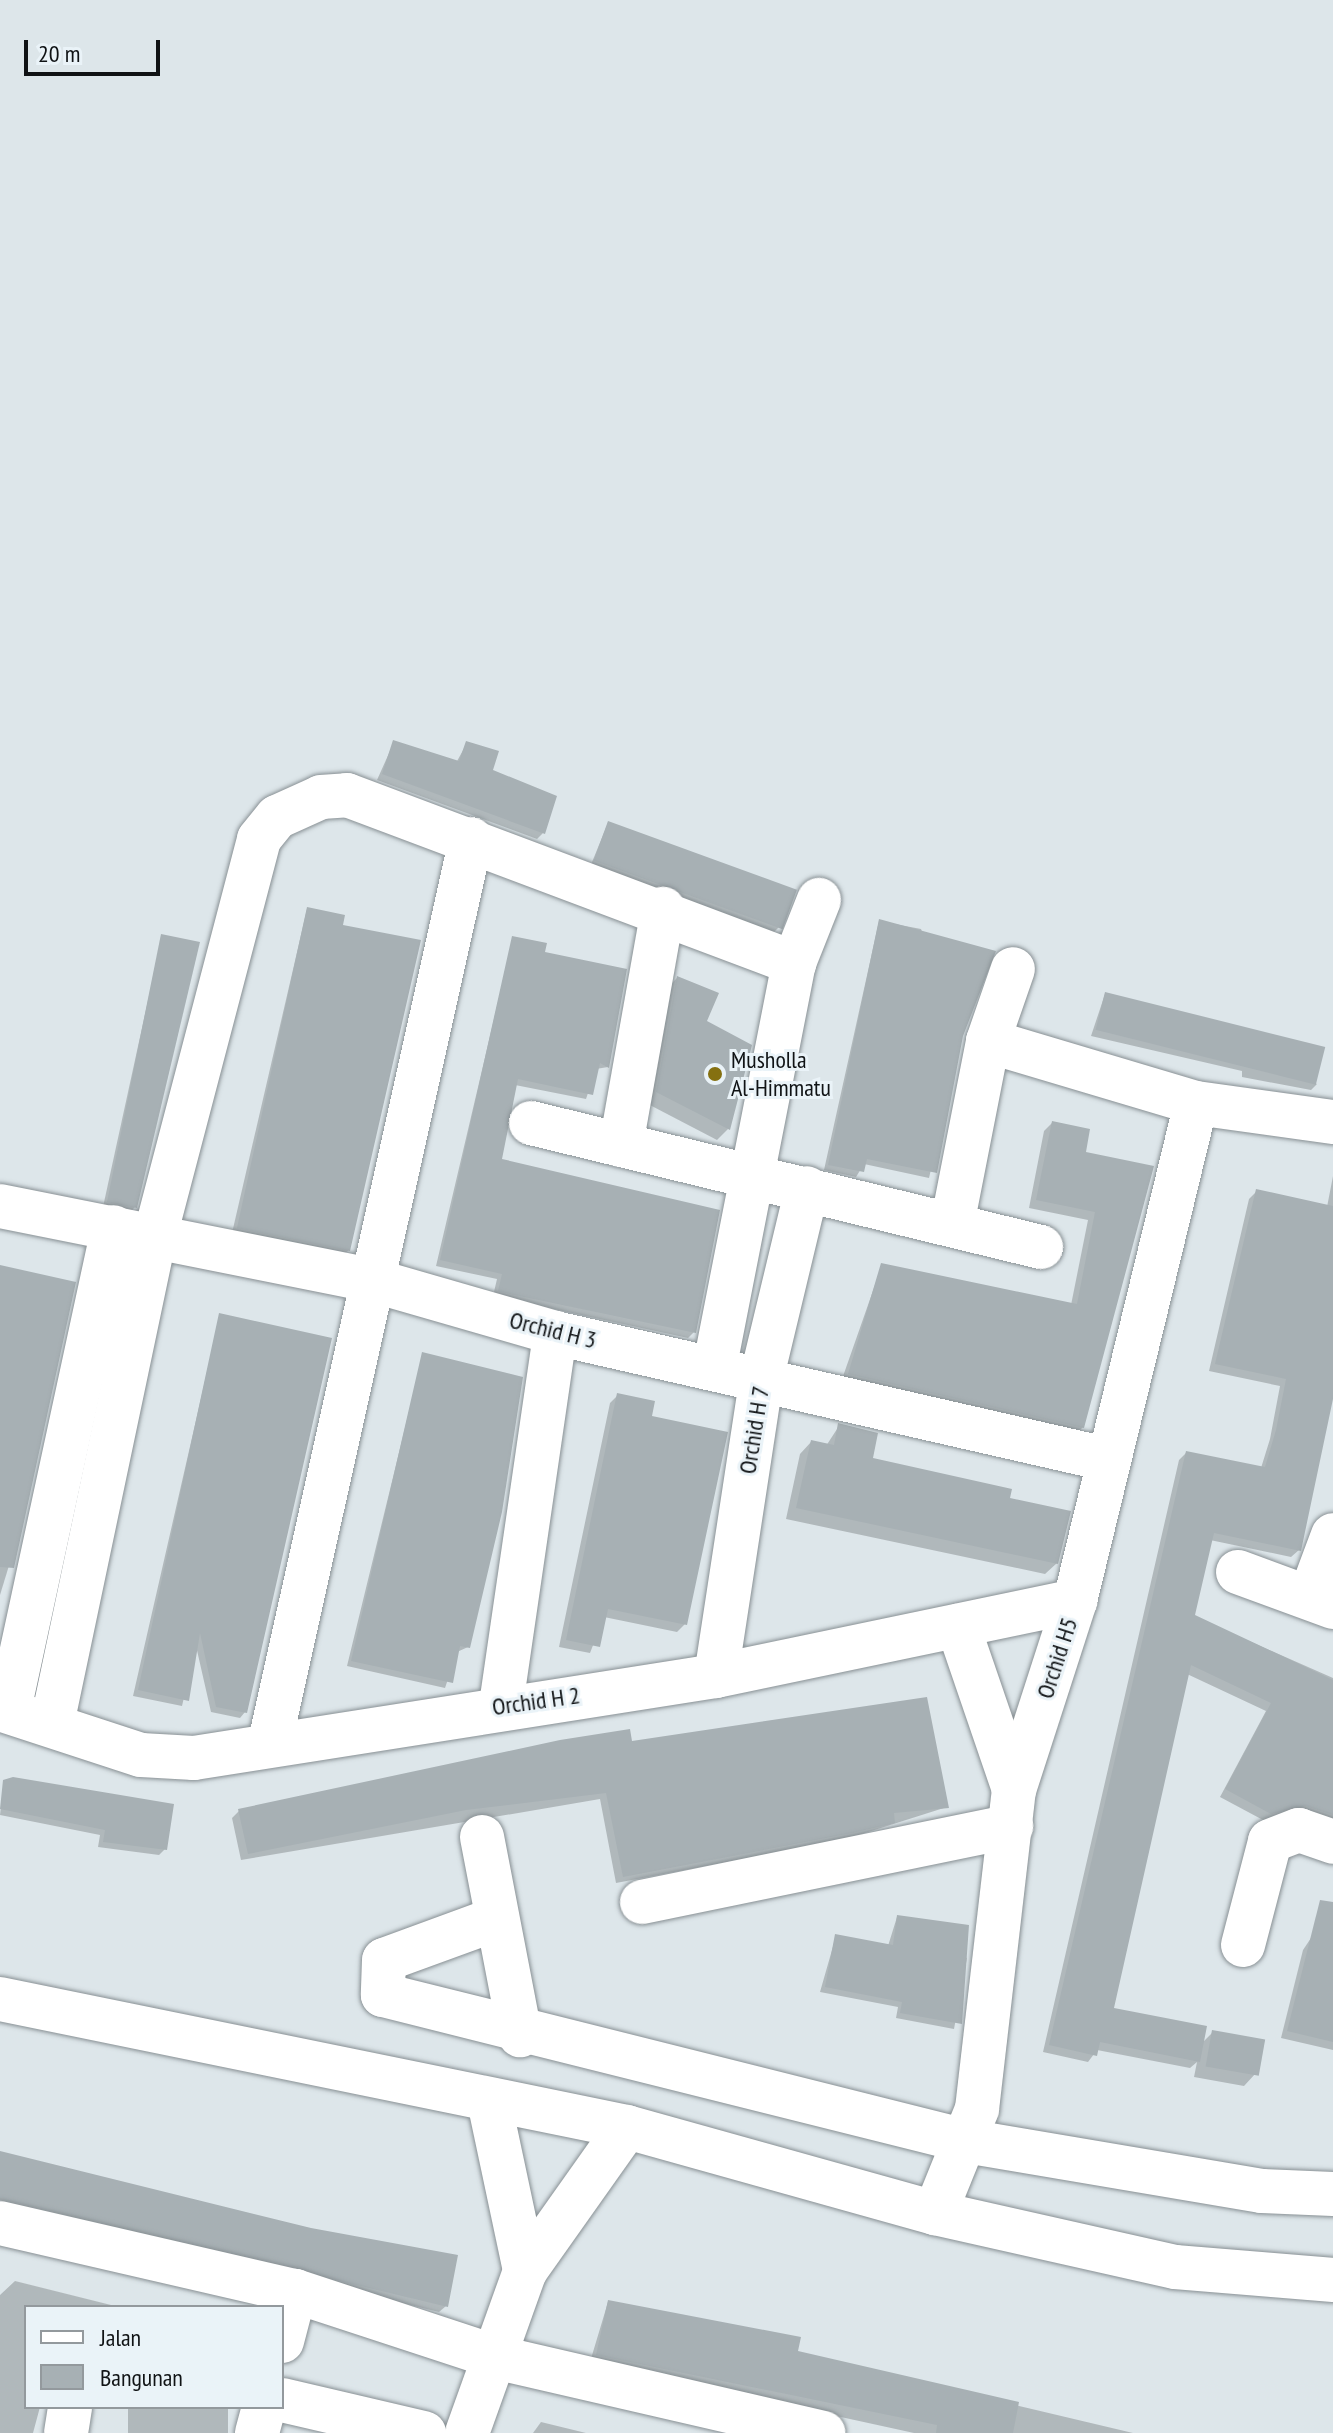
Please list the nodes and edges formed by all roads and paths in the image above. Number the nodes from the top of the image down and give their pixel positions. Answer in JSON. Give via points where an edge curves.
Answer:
{"nodes":[{"id":1,"x":471,"y":839,"type":"junction"},
{"id":2,"x":819,"y":900,"type":"dead end"},
{"id":3,"x":663,"y":909,"type":"junction"},
{"id":4,"x":794,"y":963,"type":"junction"},
{"id":5,"x":1013,"y":969,"type":"dead end"},
{"id":6,"x":988,"y":1041,"type":"junction"},
{"id":7,"x":1196,"y":1103,"type":"junction"},
{"id":8,"x":1333,"y":1122,"type":"edge"},
{"id":9,"x":531,"y":1123,"type":"dead end"},
{"id":10,"x":621,"y":1145,"type":"junction"},
{"id":11,"x":754,"y":1177,"type":"junction"},
{"id":12,"x":807,"y":1188,"type":"junction"},
{"id":13,"x":0,"y":1206,"type":"edge"},
{"id":14,"x":952,"y":1225,"type":"junction"},
{"id":15,"x":113,"y":1227,"type":"junction"},
{"id":16,"x":155,"y":1236,"type":"junction"},
{"id":17,"x":1041,"y":1247,"type":"dead end"},
{"id":18,"x":375,"y":1281,"type":"junction"},
{"id":19,"x":555,"y":1333,"type":"junction"},
{"id":20,"x":715,"y":1365,"type":"junction"},
{"id":21,"x":762,"y":1376,"type":"junction"},
{"id":22,"x":1106,"y":1459,"type":"junction"},
{"id":23,"x":1333,"y":1539,"type":"edge"},
{"id":24,"x":1238,"y":1572,"type":"dead end"},
{"id":25,"x":1075,"y":1601,"type":"junction"},
{"id":26,"x":1321,"y":1602,"type":"edge"},
{"id":27,"x":958,"y":1626,"type":"junction"},
{"id":28,"x":716,"y":1676,"type":"junction"},
{"id":29,"x":501,"y":1705,"type":"junction"},
{"id":30,"x":4,"y":1709,"type":"edge"},
{"id":31,"x":52,"y":1724,"type":"junction"},
{"id":32,"x":270,"y":1742,"type":"junction"},
{"id":33,"x":1013,"y":1808,"type":"junction"},
{"id":34,"x":482,"y":1837,"type":"dead end"},
{"id":35,"x":1333,"y":1842,"type":"edge"},
{"id":36,"x":642,"y":1902,"type":"dead end"},
{"id":37,"x":496,"y":1919,"type":"junction"},
{"id":38,"x":1243,"y":1945,"type":"dead end"},
{"id":39,"x":0,"y":1999,"type":"edge"},
{"id":40,"x":520,"y":2035,"type":"junction"},
{"id":41,"x":494,"y":2116,"type":"junction"},
{"id":42,"x":966,"y":2141,"type":"junction"},
{"id":43,"x":616,"y":2142,"type":"junction"},
{"id":44,"x":1333,"y":2194,"type":"edge"},
{"id":45,"x":935,"y":2213,"type":"junction"},
{"id":46,"x":0,"y":2223,"type":"edge"},
{"id":47,"x":529,"y":2256,"type":"junction"},
{"id":48,"x":1333,"y":2280,"type":"edge"},
{"id":49,"x":295,"y":2291,"type":"junction"},
{"id":50,"x":284,"y":2333,"type":"edge"},
{"id":51,"x":499,"y":2358,"type":"junction"},
{"id":52,"x":284,"y":2400,"type":"edge"},
{"id":53,"x":70,"y":2409,"type":"edge"},
{"id":54,"x":263,"y":2409,"type":"edge"},
{"id":55,"x":676,"y":2416,"type":"edge"},
{"id":56,"x":66,"y":2433,"type":"edge"},
{"id":57,"x":257,"y":2433,"type":"edge"},
{"id":58,"x":424,"y":2433,"type":"edge"},
{"id":59,"x":467,"y":2433,"type":"edge"},
{"id":60,"x":823,"y":2433,"type":"edge"}],
"edges":[{"from":1,"to":3,"type":"street"},
{"from":1,"to":16,"type":"street","via":[[347,795],[321,797],[277,817],[259,839]]},
{"from":1,"to":18,"type":"street"},
{"from":2,"to":4,"type":"street"},
{"from":3,"to":4,"type":"street"},
{"from":3,"to":10,"type":"street"},
{"from":4,"to":11,"type":"street"},
{"from":5,"to":6,"type":"street"},
{"from":6,"to":7,"type":"street"},
{"from":6,"to":14,"type":"street"},
{"from":7,"to":8,"type":"street"},
{"from":7,"to":22,"type":"street","name":"Orchid H5"},
{"from":9,"to":10,"type":"street"},
{"from":10,"to":11,"type":"street"},
{"from":11,"to":12,"type":"street"},
{"from":11,"to":20,"type":"street"},
{"from":12,"to":14,"type":"street"},
{"from":12,"to":21,"type":"street","name":"Orchid H 7"},
{"from":13,"to":15,"type":"street","name":"Orchid H 3"},
{"from":14,"to":17,"type":"street"},
{"from":15,"to":16,"type":"street","name":"Orchid H 3"},
{"from":15,"to":30,"type":"street"},
{"from":16,"to":18,"type":"street","name":"Orchid H 3"},
{"from":16,"to":31,"type":"street"},
{"from":18,"to":19,"type":"street","name":"Orchid H 3"},
{"from":18,"to":32,"type":"street"},
{"from":19,"to":20,"type":"street","name":"Orchid H 3"},
{"from":19,"to":29,"type":"street"},
{"from":20,"to":21,"type":"street","name":"Orchid H 3"},
{"from":21,"to":22,"type":"street","name":"Orchid H 3"},
{"from":21,"to":28,"type":"street","name":"Orchid H 7"},
{"from":22,"to":25,"type":"street","name":"Orchid H5"},
{"from":23,"to":26,"type":"street"},
{"from":24,"to":26,"type":"street"},
{"from":25,"to":27,"type":"street","name":"Orchid H 2"},
{"from":25,"to":33,"type":"street","name":"Orchid H5"},
{"from":27,"to":28,"type":"street","name":"Orchid H 2"},
{"from":27,"to":33,"type":"street"},
{"from":28,"to":29,"type":"street","name":"Orchid H 2"},
{"from":29,"to":32,"type":"street","name":"Orchid H 2"},
{"from":30,"to":31,"type":"street","name":"Orchid H 2"},
{"from":31,"to":32,"type":"street","name":"Orchid H 2","via":[[141,1755],[194,1758]]},
{"from":33,"to":36,"type":"street"},
{"from":33,"to":42,"type":"street","name":"Orchid H5","via":[[977,2109]]},
{"from":34,"to":37,"type":"street"},
{"from":35,"to":38,"type":"street","via":[[1299,1830],[1270,1841]]},
{"from":37,"to":40,"type":"street"},
{"from":37,"to":40,"type":"street","via":[[384,1960],[379,1986],[389,2001]]},
{"from":39,"to":41,"type":"street"},
{"from":40,"to":42,"type":"street"},
{"from":41,"to":43,"type":"street"},
{"from":41,"to":47,"type":"street"},
{"from":42,"to":44,"type":"street","via":[[1262,2191]]},
{"from":42,"to":45,"type":"street","name":"Orchid H5"},
{"from":43,"to":45,"type":"street"},
{"from":43,"to":47,"type":"street"},
{"from":45,"to":48,"type":"street","via":[[1175,2267]]},
{"from":46,"to":49,"type":"street"},
{"from":47,"to":51,"type":"street"},
{"from":49,"to":50,"type":"street"},
{"from":49,"to":51,"type":"street"},
{"from":51,"to":55,"type":"street"},
{"from":51,"to":59,"type":"street"},
{"from":52,"to":58,"type":"street"},
{"from":53,"to":56,"type":"street"},
{"from":54,"to":57,"type":"street"},
{"from":55,"to":60,"type":"street"}]}
